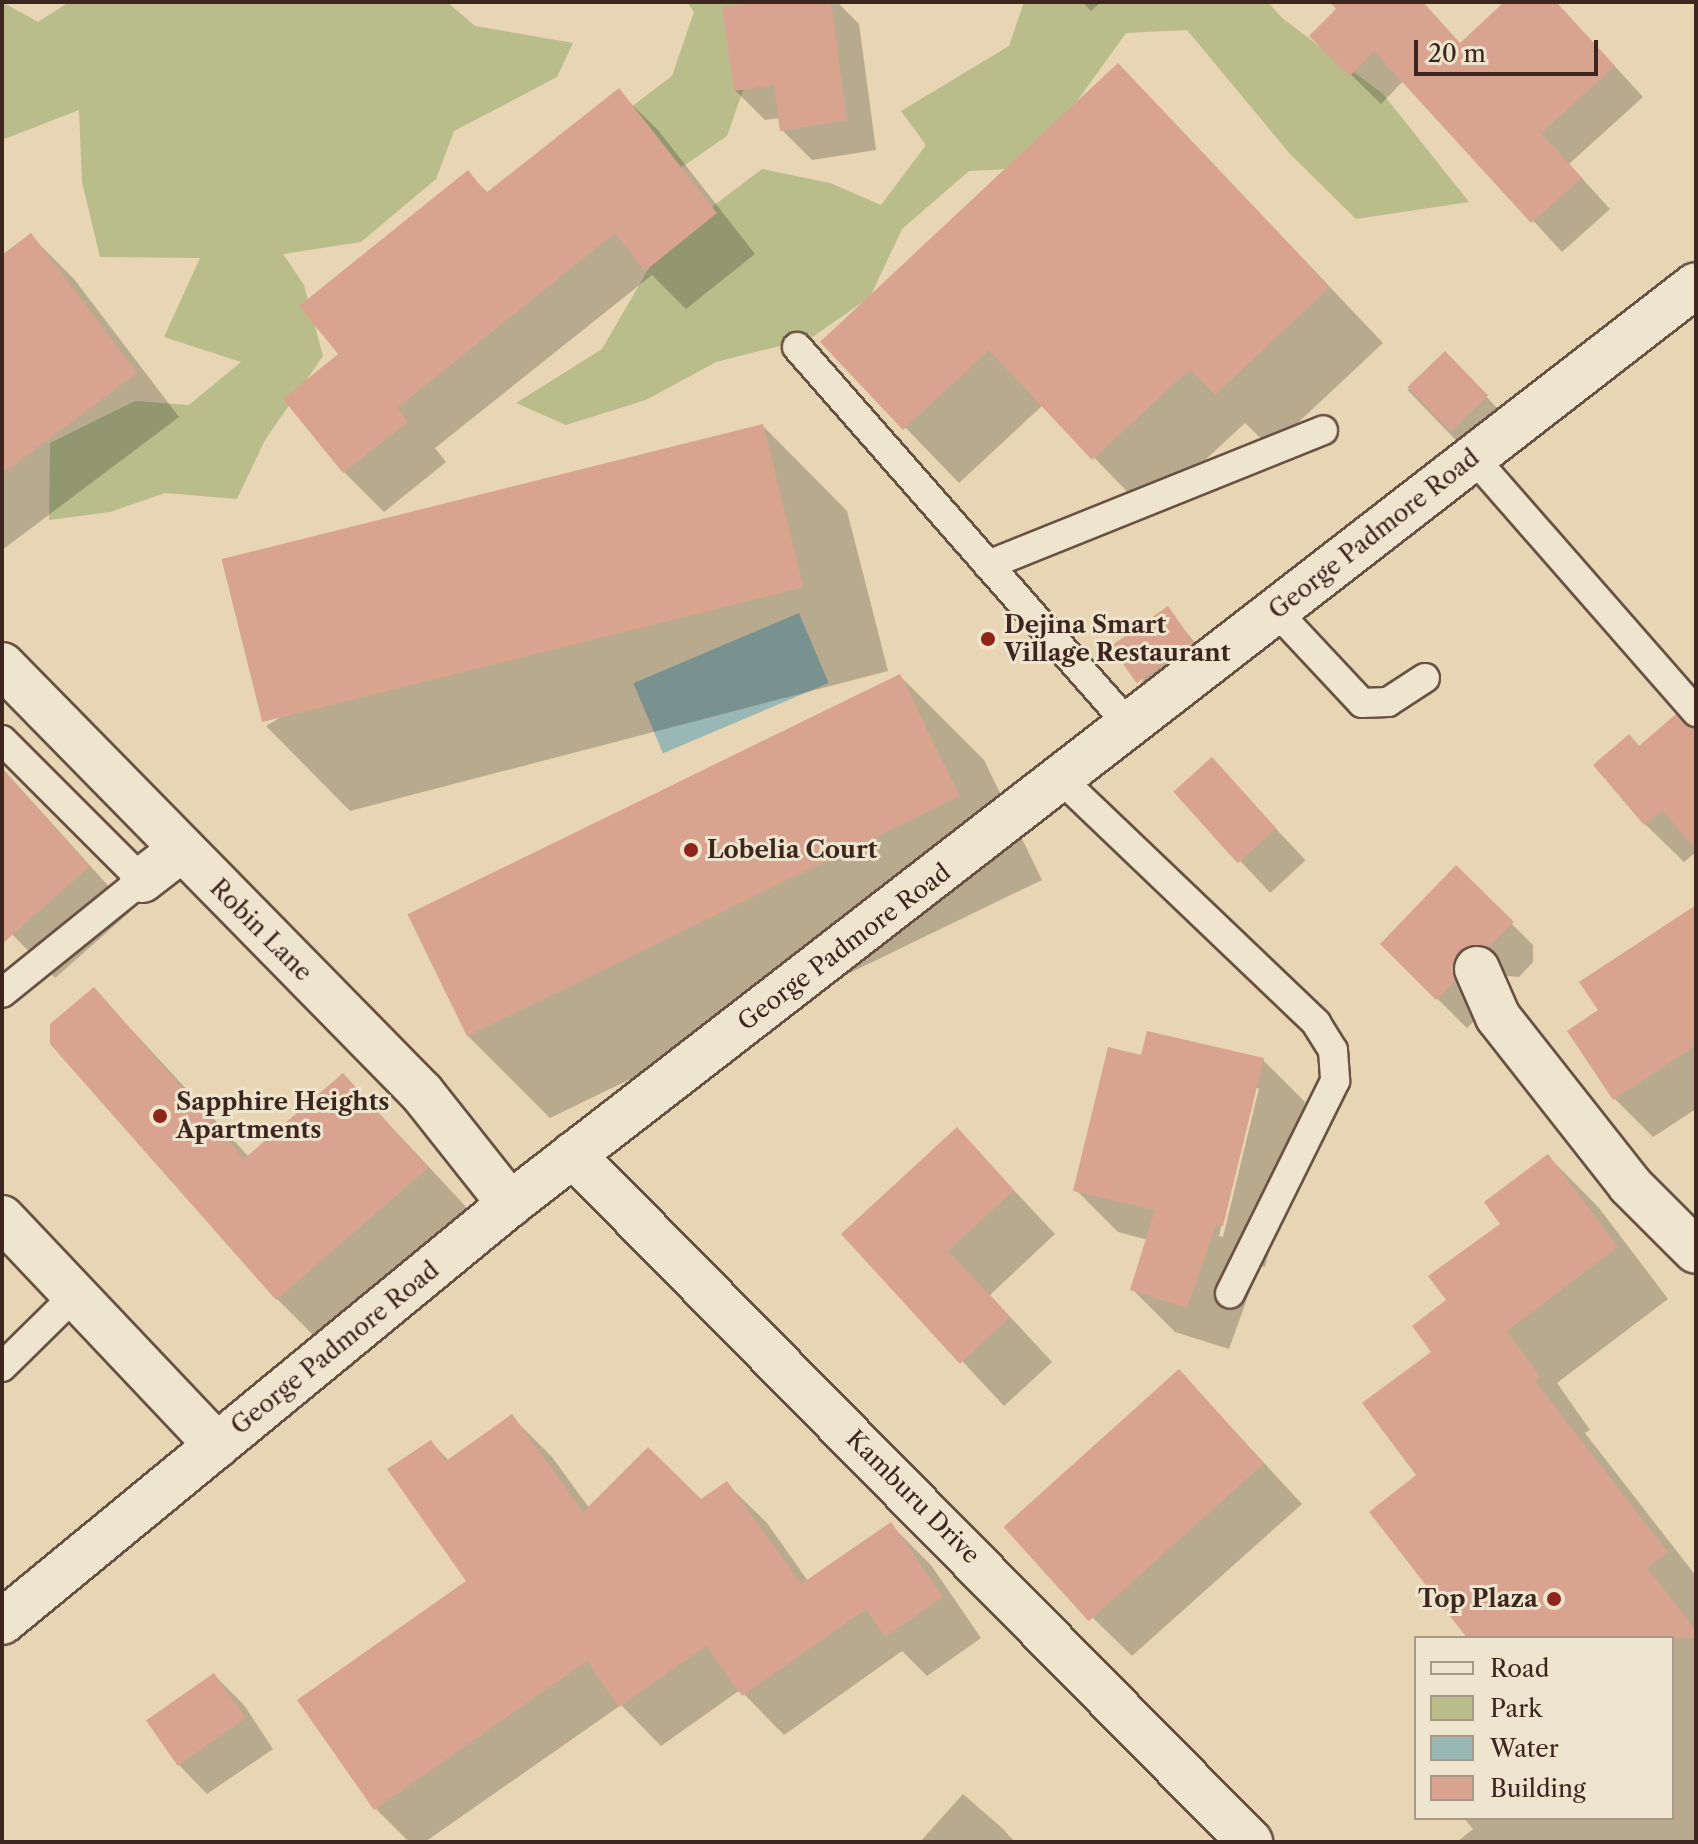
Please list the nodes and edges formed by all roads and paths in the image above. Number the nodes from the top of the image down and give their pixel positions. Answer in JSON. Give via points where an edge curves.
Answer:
{"nodes":[{"id":1,"x":1696,"y":285,"type":"edge"},
{"id":2,"x":797,"y":347,"type":"dead end"},
{"id":3,"x":1323,"y":430,"type":"dead end"},
{"id":4,"x":1473,"y":457,"type":"junction"},
{"id":5,"x":988,"y":565,"type":"junction"},
{"id":6,"x":1275,"y":610,"type":"junction"},
{"id":7,"x":2,"y":665,"type":"edge"},
{"id":8,"x":1425,"y":678,"type":"dead end"},
{"id":9,"x":1696,"y":712,"type":"edge"},
{"id":10,"x":1130,"y":726,"type":"junction"},
{"id":11,"x":2,"y":740,"type":"edge"},
{"id":12,"x":1062,"y":780,"type":"junction"},
{"id":13,"x":181,"y":850,"type":"junction"},
{"id":14,"x":142,"y":880,"type":"junction"},
{"id":15,"x":1477,"y":969,"type":"dead end"},
{"id":16,"x":2,"y":993,"type":"edge"},
{"id":17,"x":573,"y":1155,"type":"junction"},
{"id":18,"x":510,"y":1204,"type":"junction"},
{"id":19,"x":2,"y":1218,"type":"edge"},
{"id":20,"x":1696,"y":1251,"type":"edge"},
{"id":21,"x":1230,"y":1293,"type":"dead end"},
{"id":22,"x":75,"y":1295,"type":"junction"},
{"id":23,"x":2,"y":1367,"type":"edge"},
{"id":24,"x":217,"y":1445,"type":"junction"},
{"id":25,"x":2,"y":1622,"type":"edge"},
{"id":26,"x":1250,"y":1842,"type":"edge"}],
"edges":[{"from":1,"to":4,"type":"street","name":"George Padmore Road"},
{"from":2,"to":5,"type":"lane"},
{"from":3,"to":5,"type":"lane"},
{"from":4,"to":6,"type":"street","name":"George Padmore Road"},
{"from":4,"to":9,"type":"lane"},
{"from":5,"to":10,"type":"lane"},
{"from":6,"to":8,"type":"lane","via":[[1362,703],[1388,702]]},
{"from":6,"to":10,"type":"street","name":"George Padmore Road"},
{"from":7,"to":13,"type":"street","name":"Robin Lane"},
{"from":10,"to":12,"type":"street","name":"George Padmore Road"},
{"from":11,"to":14,"type":"lane"},
{"from":12,"to":17,"type":"street","name":"George Padmore Road"},
{"from":12,"to":21,"type":"lane","via":[[1316,1023],[1333,1050],[1335,1081]]},
{"from":13,"to":14,"type":"street"},
{"from":13,"to":18,"type":"street","name":"Robin Lane","via":[[422,1093]]},
{"from":14,"to":16,"type":"lane"},
{"from":15,"to":20,"type":"street","via":[[1498,1017],[1630,1185]]},
{"from":17,"to":18,"type":"street","name":"George Padmore Road"},
{"from":17,"to":26,"type":"street","name":"Kamburu Drive"},
{"from":18,"to":24,"type":"street","name":"George Padmore Road"},
{"from":19,"to":22,"type":"street"},
{"from":22,"to":23,"type":"lane"},
{"from":22,"to":24,"type":"street"},
{"from":24,"to":25,"type":"street","name":"George Padmore Road"}]}
